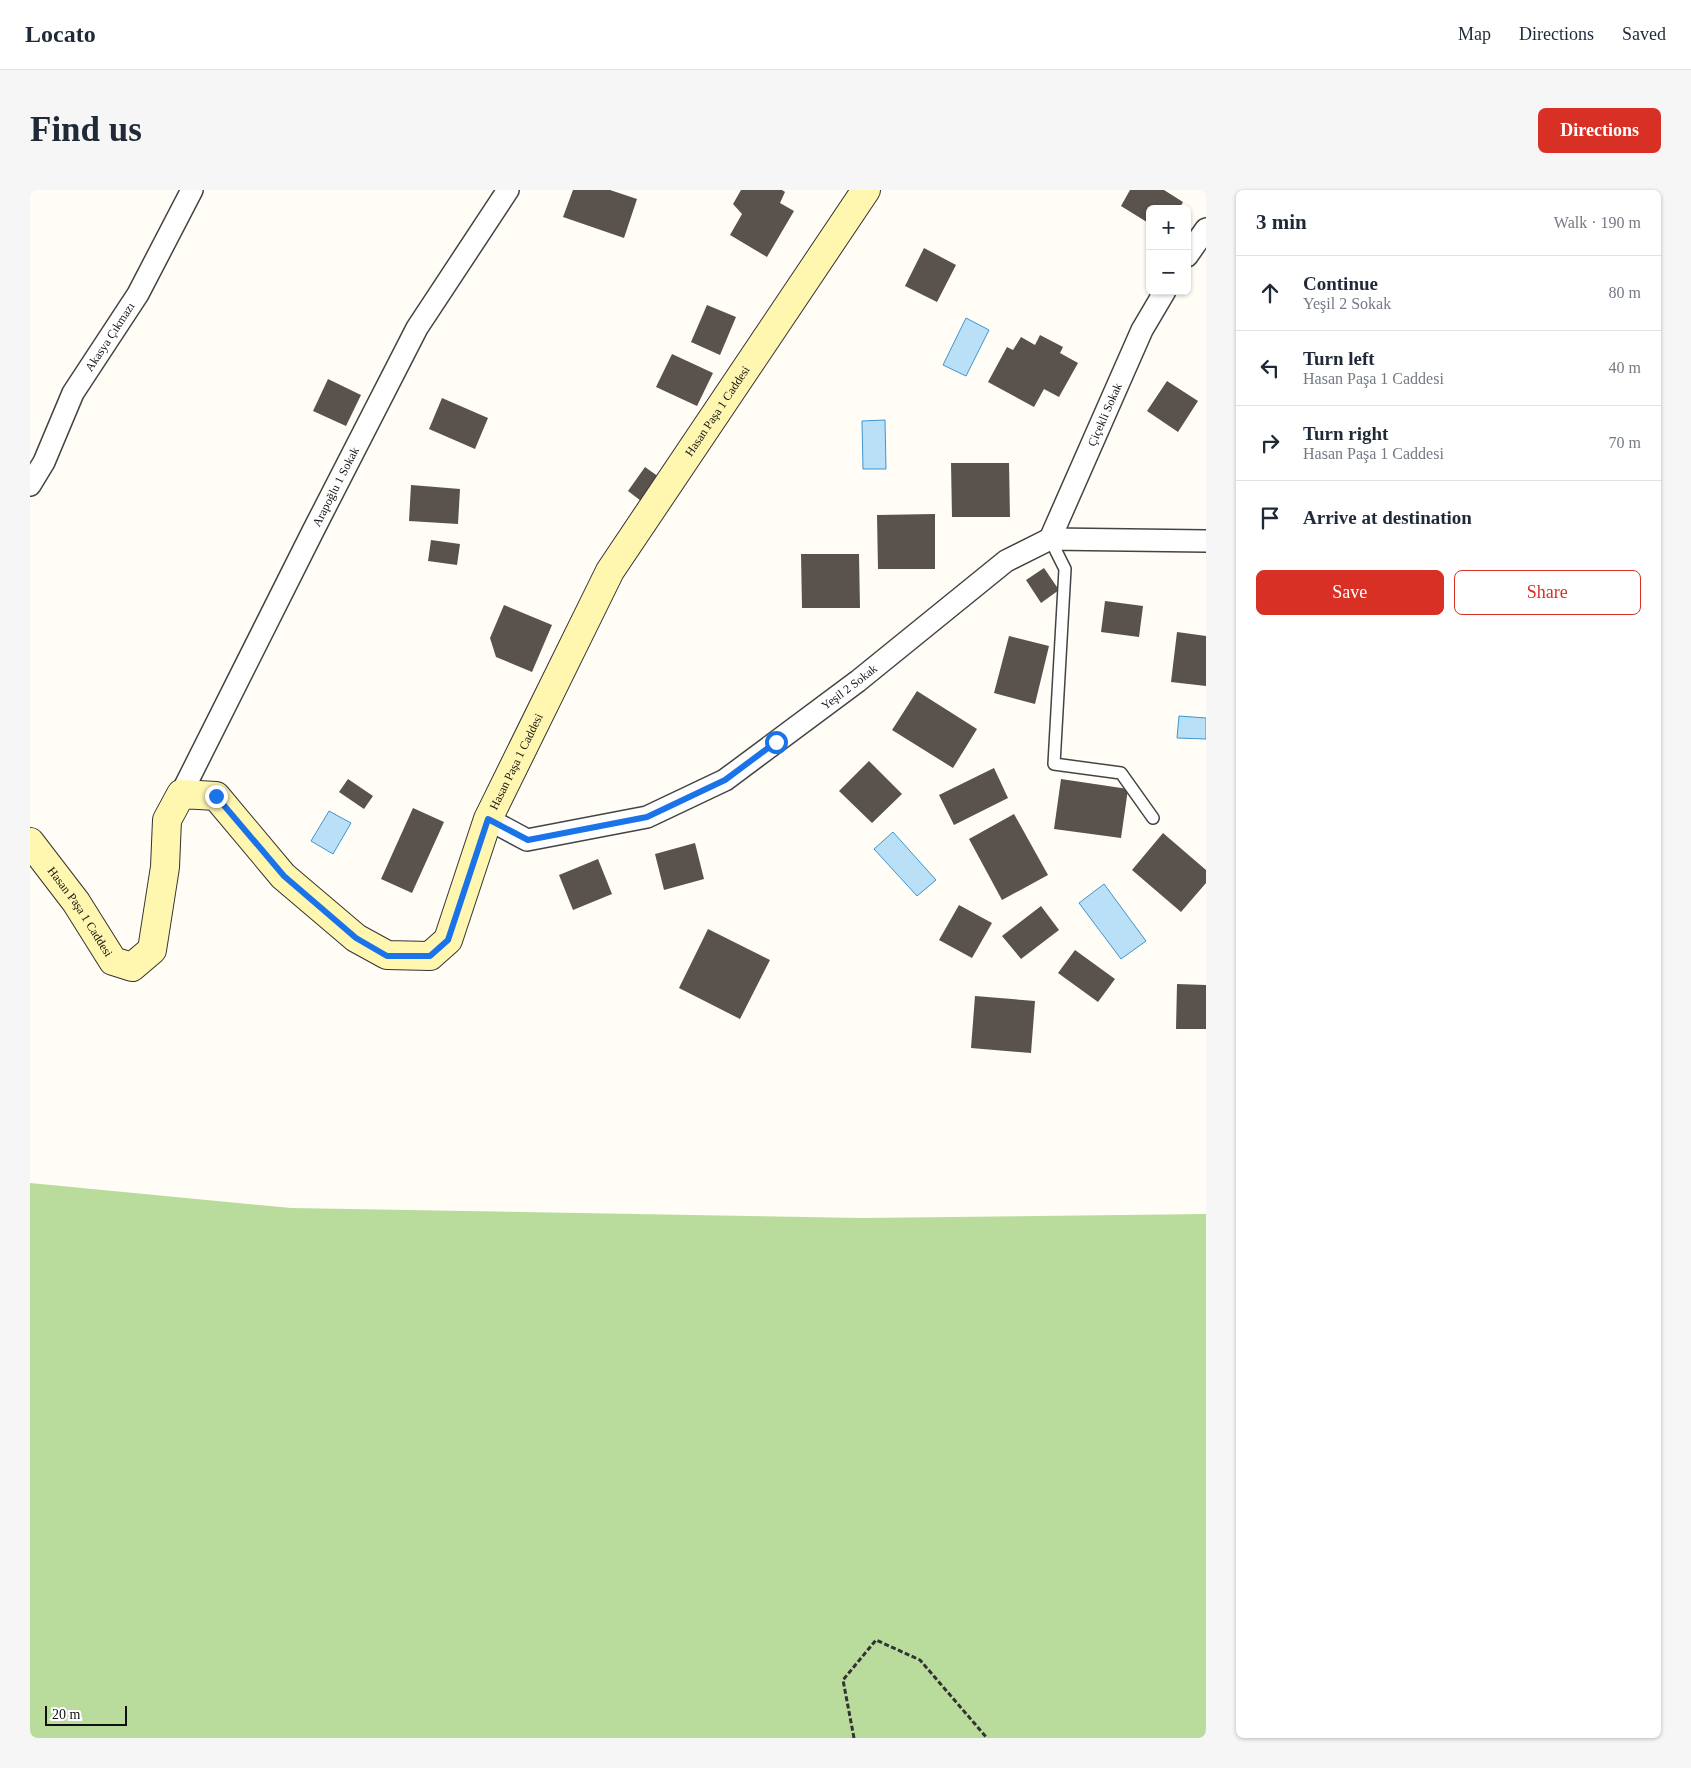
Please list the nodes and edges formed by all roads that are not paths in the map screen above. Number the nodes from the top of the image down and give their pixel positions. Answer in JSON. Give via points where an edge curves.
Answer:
{"nodes":[{"id":1,"x":192,"y":190,"type":"edge"},
{"id":2,"x":508,"y":190,"type":"edge"},
{"id":3,"x":866,"y":190,"type":"edge"},
{"id":4,"x":1206,"y":229,"type":"edge"},
{"id":5,"x":1191,"y":250,"type":"edge"},
{"id":6,"x":1163,"y":295,"type":"edge"},
{"id":7,"x":30,"y":485,"type":"edge"},
{"id":8,"x":1050,"y":539,"type":"junction"},
{"id":9,"x":1206,"y":541,"type":"edge"},
{"id":10,"x":181,"y":794,"type":"junction"},
{"id":11,"x":1153,"y":818,"type":"dead end"},
{"id":12,"x":488,"y":819,"type":"junction"},
{"id":13,"x":30,"y":842,"type":"edge"}],
"edges":[{"from":1,"to":7,"type":"street","name":"Akasya Çıkmazı","via":[[138,294],[73,394],[44,462]]},
{"from":2,"to":10,"type":"street","name":"Arapoğlu 1 Sokak","via":[[417,328]]},
{"from":3,"to":12,"type":"street","name":"Hasan Paşa 1 Caddesi","via":[[610,571]]},
{"from":4,"to":5,"type":"street"},
{"from":6,"to":8,"type":"street","name":"Çiçekli Sokak","via":[[1142,330]]},
{"from":8,"to":9,"type":"street","name":"Yeşil 2 Sokak"},
{"from":8,"to":11,"type":"lane","via":[[1065,569],[1054,764],[1121,772]]},
{"from":8,"to":12,"type":"street","name":"Yeşil 2 Sokak","via":[[1006,561],[858,681],[725,780],[647,817],[528,840]]},
{"from":10,"to":12,"type":"street","name":"Hasan Paşa 1 Caddesi","via":[[216,796],[284,876],[356,938],[387,956],[430,956],[448,940]]},
{"from":10,"to":13,"type":"street","name":"Hasan Paşa 1 Caddesi","via":[[167,820],[165,867],[152,950],[132,967],[113,961],[76,902]]}]}
